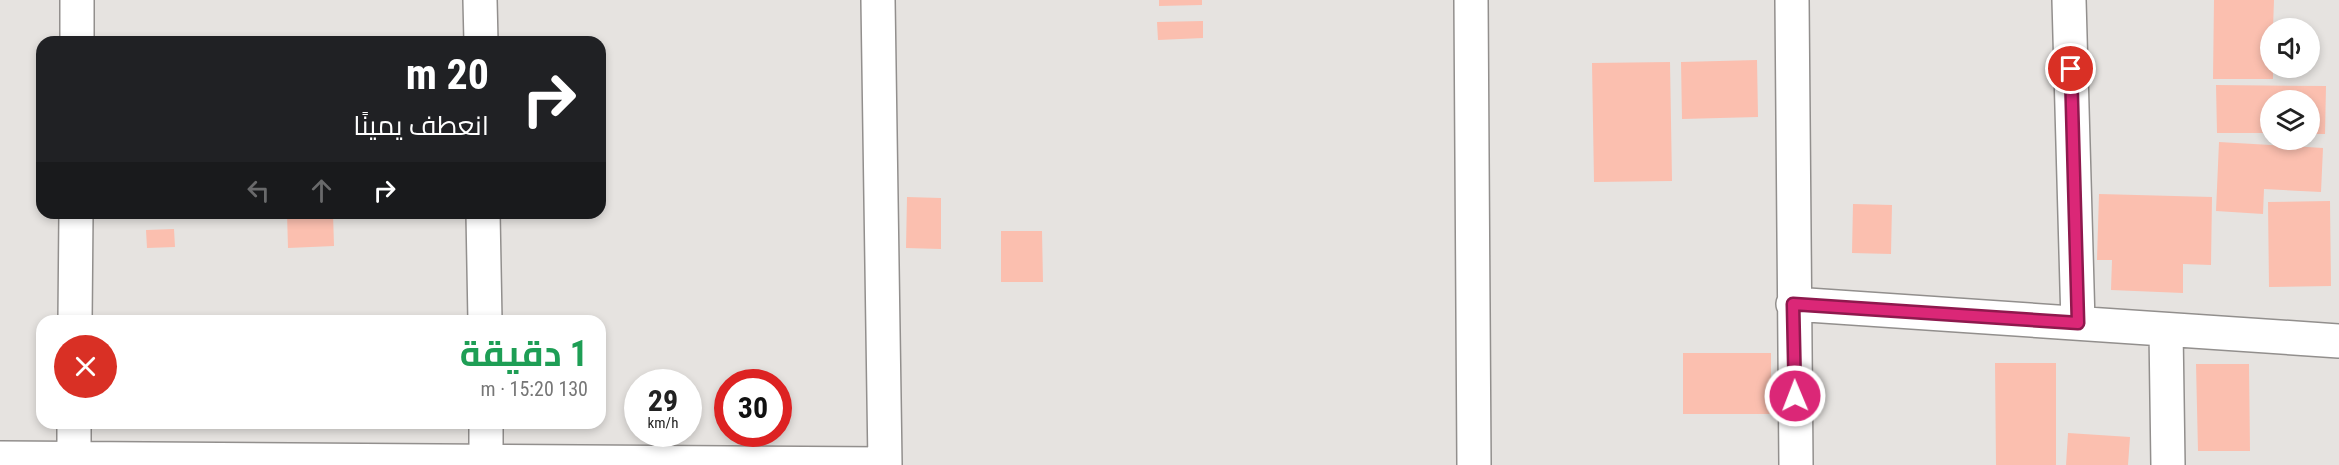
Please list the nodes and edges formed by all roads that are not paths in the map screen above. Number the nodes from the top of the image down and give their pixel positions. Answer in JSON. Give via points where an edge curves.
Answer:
{"nodes":[{"id":1,"x":77,"y":0,"type":"edge"},
{"id":2,"x":480,"y":0,"type":"edge"},
{"id":3,"x":878,"y":0,"type":"edge"},
{"id":4,"x":1471,"y":0,"type":"edge"},
{"id":5,"x":1792,"y":0,"type":"edge"},
{"id":6,"x":2069,"y":0,"type":"edge"},
{"id":7,"x":77,"y":36,"type":"edge"},
{"id":8,"x":481,"y":36,"type":"edge"},
{"id":9,"x":76,"y":219,"type":"edge"},
{"id":10,"x":483,"y":219,"type":"edge"},
{"id":11,"x":1793,"y":304,"type":"junction"},
{"id":12,"x":75,"y":315,"type":"edge"},
{"id":13,"x":485,"y":315,"type":"edge"},
{"id":14,"x":2078,"y":323,"type":"junction"},
{"id":15,"x":2166,"y":330,"type":"junction"},
{"id":16,"x":2339,"y":341,"type":"edge"},
{"id":17,"x":74,"y":429,"type":"edge"},
{"id":18,"x":486,"y":429,"type":"edge"},
{"id":19,"x":0,"y":458,"type":"edge"},
{"id":20,"x":74,"y":458,"type":"junction"},
{"id":21,"x":486,"y":461,"type":"junction"},
{"id":22,"x":1474,"y":465,"type":"edge"},
{"id":23,"x":1796,"y":465,"type":"edge"},
{"id":24,"x":2168,"y":465,"type":"edge"}],
"edges":[{"from":1,"to":7,"type":"street"},
{"from":2,"to":8,"type":"street"},
{"from":3,"to":21,"type":"street","via":[[885,464]]},
{"from":4,"to":22,"type":"street"},
{"from":5,"to":11,"type":"street"},
{"from":6,"to":14,"type":"street"},
{"from":9,"to":12,"type":"street"},
{"from":10,"to":13,"type":"street"},
{"from":11,"to":14,"type":"street"},
{"from":11,"to":23,"type":"street"},
{"from":14,"to":15,"type":"street"},
{"from":15,"to":16,"type":"street"},
{"from":15,"to":24,"type":"street"},
{"from":17,"to":20,"type":"street"},
{"from":18,"to":21,"type":"street"},
{"from":19,"to":20,"type":"street"},
{"from":20,"to":21,"type":"street"}]}
